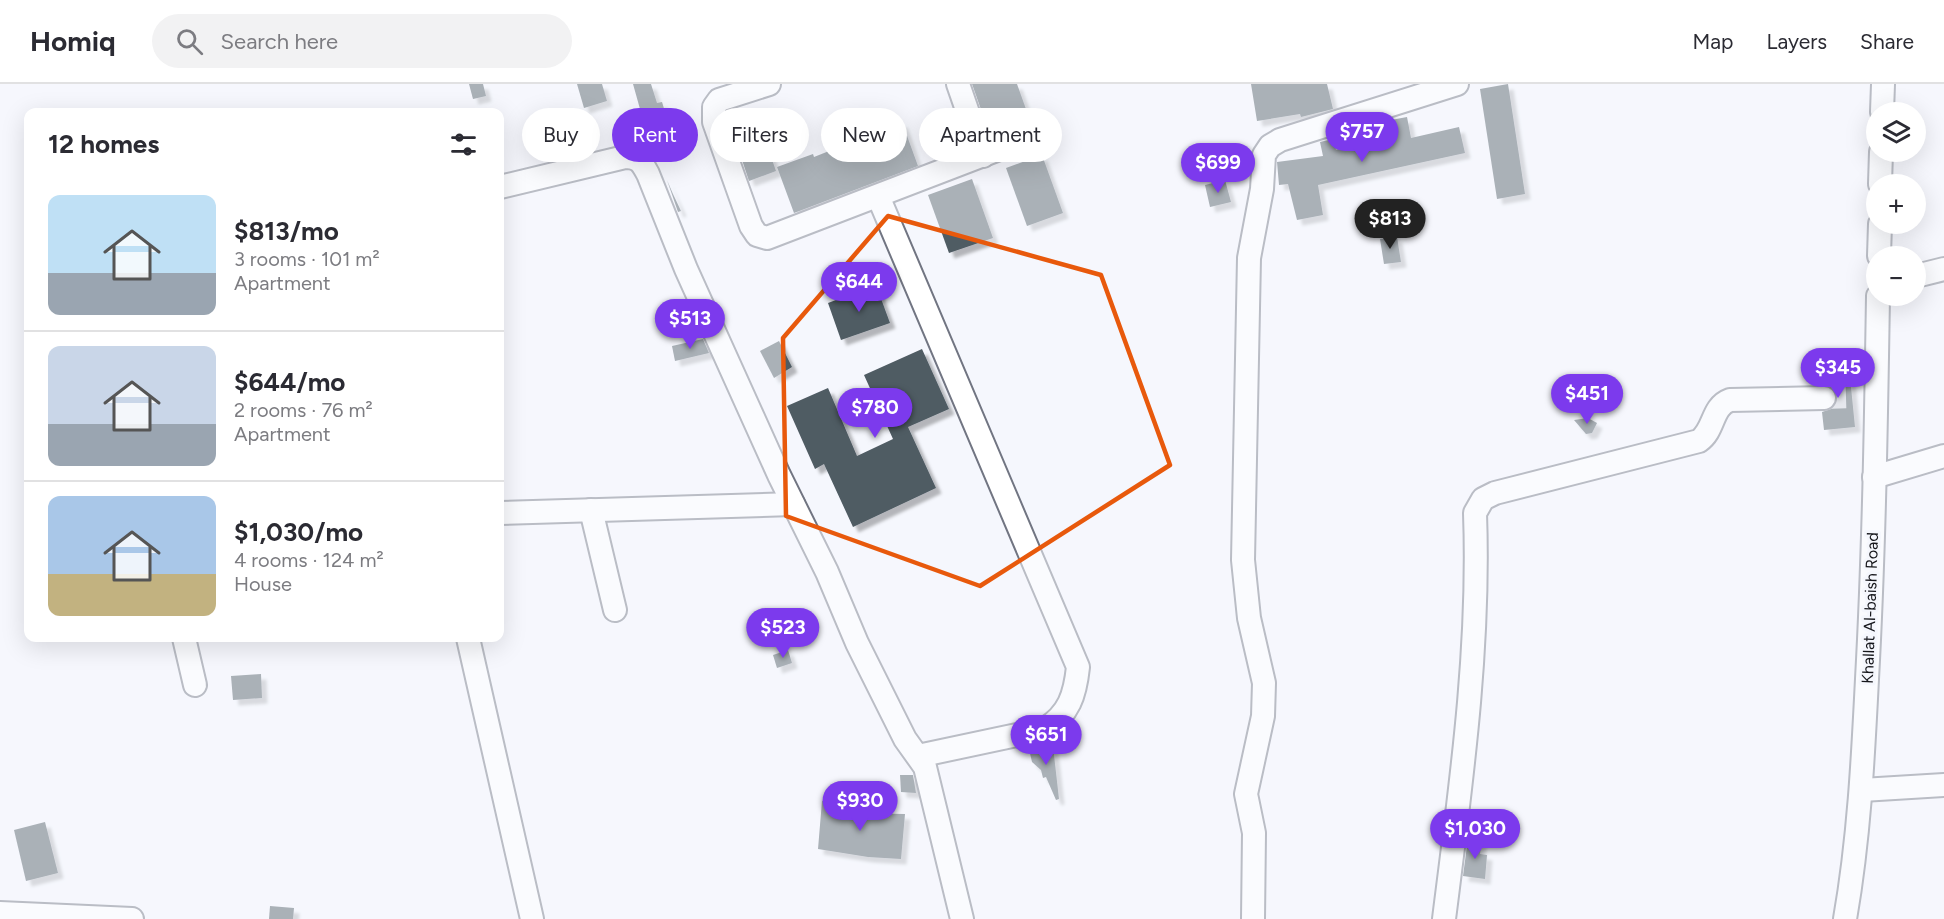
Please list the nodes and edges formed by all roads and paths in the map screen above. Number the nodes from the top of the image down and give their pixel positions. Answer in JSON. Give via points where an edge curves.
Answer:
{"nodes":[{"id":1,"x":768,"y":84,"type":"edge"},
{"id":2,"x":958,"y":84,"type":"edge"},
{"id":3,"x":1458,"y":84,"type":"edge"},
{"id":4,"x":1883,"y":84,"type":"edge"},
{"id":5,"x":1882,"y":102,"type":"edge"},
{"id":6,"x":966,"y":108,"type":"edge"},
{"id":7,"x":967,"y":162,"type":"edge"},
{"id":8,"x":504,"y":186,"type":"edge"},
{"id":9,"x":878,"y":195,"type":"junction"},
{"id":10,"x":1944,"y":269,"type":"edge"},
{"id":11,"x":1926,"y":274,"type":"edge"},
{"id":12,"x":1877,"y":306,"type":"edge"},
{"id":13,"x":1824,"y":398,"type":"tunnel mouth"},
{"id":14,"x":1944,"y":456,"type":"edge"},
{"id":15,"x":1874,"y":477,"type":"junction"},
{"id":16,"x":793,"y":504,"type":"junction"},
{"id":17,"x":591,"y":510,"type":"junction"},
{"id":18,"x":504,"y":513,"type":"edge"},
{"id":19,"x":615,"y":610,"type":"dead end"},
{"id":20,"x":185,"y":642,"type":"edge"},
{"id":21,"x":469,"y":642,"type":"edge"},
{"id":22,"x":195,"y":685,"type":"dead end"},
{"id":23,"x":918,"y":756,"type":"junction"},
{"id":24,"x":1944,"y":786,"type":"edge"},
{"id":25,"x":1862,"y":790,"type":"junction"},
{"id":26,"x":0,"y":913,"type":"edge"},
{"id":27,"x":132,"y":919,"type":"edge"},
{"id":28,"x":532,"y":919,"type":"edge"},
{"id":29,"x":962,"y":919,"type":"edge"},
{"id":30,"x":1253,"y":919,"type":"edge"},
{"id":31,"x":1444,"y":919,"type":"edge"},
{"id":32,"x":1845,"y":919,"type":"edge"}],
"edges":[{"from":1,"to":9,"type":"street","via":[[719,100],[714,107],[714,122],[757,235],[766,238]]},
{"from":2,"to":6,"type":"street"},
{"from":3,"to":30,"type":"street","via":[[1280,140],[1264,155],[1249,258],[1244,454],[1243,560],[1249,618],[1264,683],[1263,716],[1246,794],[1254,833]]},
{"from":4,"to":5,"type":"street"},
{"from":7,"to":9,"type":"street"},
{"from":8,"to":16,"type":"street","via":[[626,157],[641,161]]},
{"from":9,"to":23,"type":"street","via":[[1078,667],[1068,708],[1045,729]]},
{"from":10,"to":11,"type":"street"},
{"from":12,"to":15,"type":"street","name":"Khallat Al-baish Road","via":[[1867,397]]},
{"from":13,"to":31,"type":"street","via":[[1730,400],[1717,409],[1711,429],[1699,441],[1495,493],[1478,505],[1466,752]]},
{"from":14,"to":15,"type":"street"},
{"from":15,"to":25,"type":"street","name":"Khallat Al-baish Road"},
{"from":16,"to":17,"type":"street"},
{"from":16,"to":23,"type":"street","via":[[857,643],[905,739]]},
{"from":17,"to":18,"type":"street"},
{"from":17,"to":19,"type":"street"},
{"from":20,"to":22,"type":"street"},
{"from":21,"to":28,"type":"street"},
{"from":23,"to":29,"type":"street","via":[[931,787]]},
{"from":24,"to":25,"type":"street"},
{"from":25,"to":32,"type":"street","name":"Khallat Al-baish Road"},
{"from":26,"to":27,"type":"street"}]}
